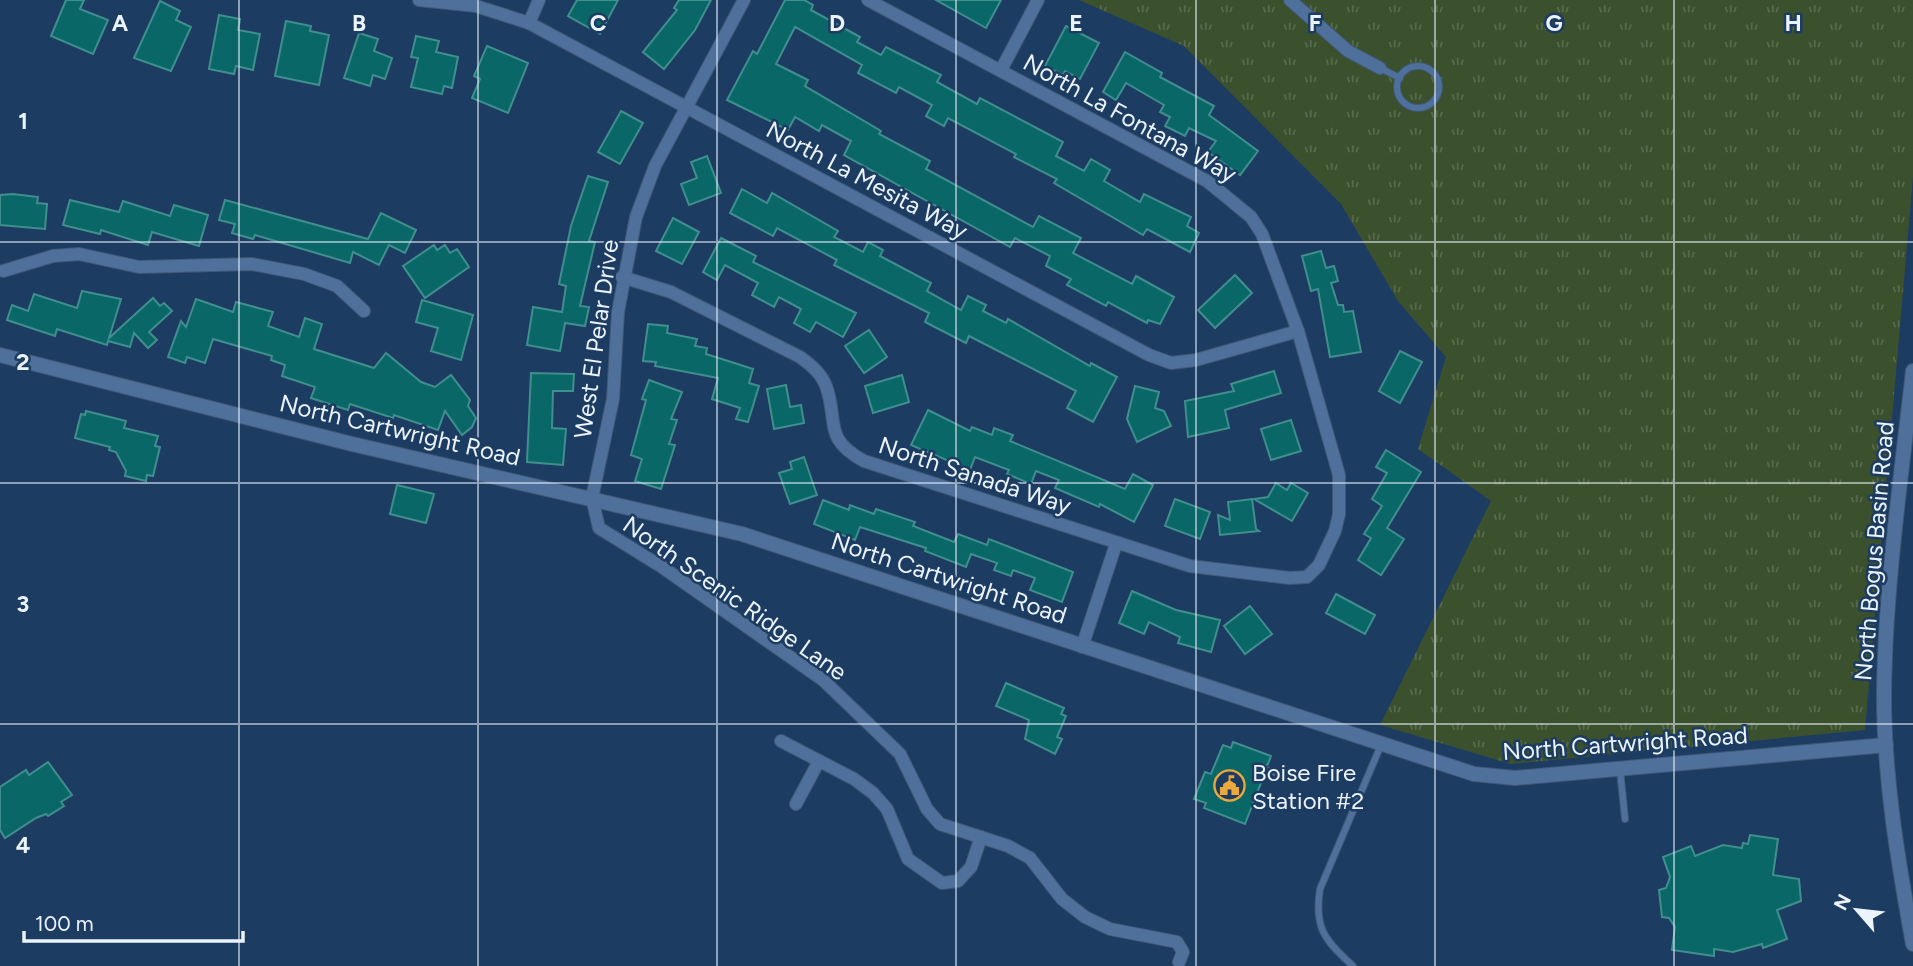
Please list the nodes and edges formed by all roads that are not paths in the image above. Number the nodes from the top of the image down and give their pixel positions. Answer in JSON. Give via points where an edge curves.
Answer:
{"nodes":[{"id":1,"x":419,"y":0,"type":"edge"},
{"id":2,"x":539,"y":0,"type":"edge"},
{"id":3,"x":744,"y":0,"type":"edge"},
{"id":4,"x":868,"y":0,"type":"edge"},
{"id":5,"x":1038,"y":0,"type":"edge"},
{"id":6,"x":1290,"y":0,"type":"edge"},
{"id":7,"x":529,"y":23,"type":"junction"},
{"id":8,"x":1380,"y":68,"type":"joint"},
{"id":9,"x":1002,"y":70,"type":"junction"},
{"id":10,"x":1400,"y":78,"type":"junction"},
{"id":11,"x":686,"y":106,"type":"junction"},
{"id":12,"x":1,"y":273,"type":"edge"},
{"id":13,"x":622,"y":277,"type":"junction"},
{"id":14,"x":364,"y":311,"type":"dead end"},
{"id":15,"x":1298,"y":331,"type":"junction"},
{"id":16,"x":0,"y":355,"type":"edge"},
{"id":17,"x":1913,"y":371,"type":"edge"},
{"id":18,"x":592,"y":498,"type":"junction"},
{"id":19,"x":1116,"y":544,"type":"junction"},
{"id":20,"x":1307,"y":577,"type":"joint"},
{"id":21,"x":1082,"y":646,"type":"junction"},
{"id":22,"x":780,"y":741,"type":"dead end"},
{"id":23,"x":1381,"y":744,"type":"junction"},
{"id":24,"x":1886,"y":745,"type":"junction"},
{"id":25,"x":819,"y":761,"type":"junction"},
{"id":26,"x":1619,"y":768,"type":"junction"},
{"id":27,"x":1267,"y":771,"type":"dead end"},
{"id":28,"x":1286,"y":776,"type":"dead end"},
{"id":29,"x":796,"y":804,"type":"dead end"},
{"id":30,"x":1625,"y":819,"type":"dead end"},
{"id":31,"x":981,"y":837,"type":"junction"},
{"id":32,"x":1913,"y":944,"type":"edge"},
{"id":33,"x":1179,"y":961,"type":"dead end"},
{"id":34,"x":1353,"y":966,"type":"edge"}],
"edges":[{"from":1,"to":7,"type":"street","name":"North La Mesita Way","via":[[476,6]]},
{"from":2,"to":7,"type":"street"},
{"from":3,"to":11,"type":"street","name":"West El Pelar Drive"},
{"from":4,"to":9,"type":"street","name":"North La Fontana Way"},
{"from":5,"to":9,"type":"street"},
{"from":6,"to":8,"type":"street","via":[[1348,51]]},
{"from":7,"to":11,"type":"street","name":"North La Mesita Way"},
{"from":8,"to":10,"type":"lane"},
{"from":9,"to":15,"type":"street","name":"North La Fontana Way","via":[[1230,197],[1262,234]]},
{"from":10,"to":10,"type":"lane","via":[[1398,92],[1410,107],[1424,108],[1438,94],[1438,80],[1429,70],[1416,67]]},
{"from":11,"to":13,"type":"street","name":"West El Pelar Drive","via":[[655,166],[636,217]]},
{"from":11,"to":15,"type":"street","name":"North La Mesita Way","via":[[1149,355],[1171,363],[1196,360]]},
{"from":12,"to":14,"type":"street","via":[[53,256],[79,254],[139,267],[252,264],[337,286]]},
{"from":13,"to":18,"type":"street","name":"West El Pelar Drive","via":[[613,399]]},
{"from":13,"to":19,"type":"street","name":"North Sanada Way","via":[[671,292],[800,357],[826,386],[835,436],[848,452],[864,461]]},
{"from":15,"to":20,"type":"street","name":"North La Fontana Way","via":[[1339,475],[1340,494],[1328,550]]},
{"from":16,"to":18,"type":"street","name":"North Cartwright Road","via":[[352,444]]},
{"from":17,"to":24,"type":"street","name":"North Bogus Basin Road","via":[[1887,608]]},
{"from":18,"to":21,"type":"street","name":"North Cartwright Road","via":[[742,534]]},
{"from":18,"to":31,"type":"street","name":"North Scenic Ridge Lane","via":[[599,528],[823,680],[900,754],[927,809],[940,824]]},
{"from":19,"to":20,"type":"street","name":"North Sanada Way","via":[[1190,565]]},
{"from":19,"to":21,"type":"street"},
{"from":21,"to":23,"type":"street","name":"North Cartwright Road"},
{"from":22,"to":25,"type":"street"},
{"from":23,"to":26,"type":"street","name":"North Cartwright Road","via":[[1474,774],[1515,778]]},
{"from":23,"to":34,"type":"lane","via":[[1320,889],[1316,915],[1321,929]]},
{"from":24,"to":26,"type":"street","name":"North Cartwright Road"},
{"from":24,"to":32,"type":"street","name":"North Bogus Basin Road","via":[[1894,835]]},
{"from":25,"to":29,"type":"street"},
{"from":25,"to":31,"type":"street","via":[[873,793],[887,809],[908,859],[942,883],[958,881],[971,867]]},
{"from":26,"to":30,"type":"lane"},
{"from":27,"to":28,"type":"lane"},
{"from":31,"to":33,"type":"street","name":"North Scenic Ridge Lane","via":[[1030,858],[1062,899],[1085,917],[1110,929],[1177,942],[1183,952]]}]}
